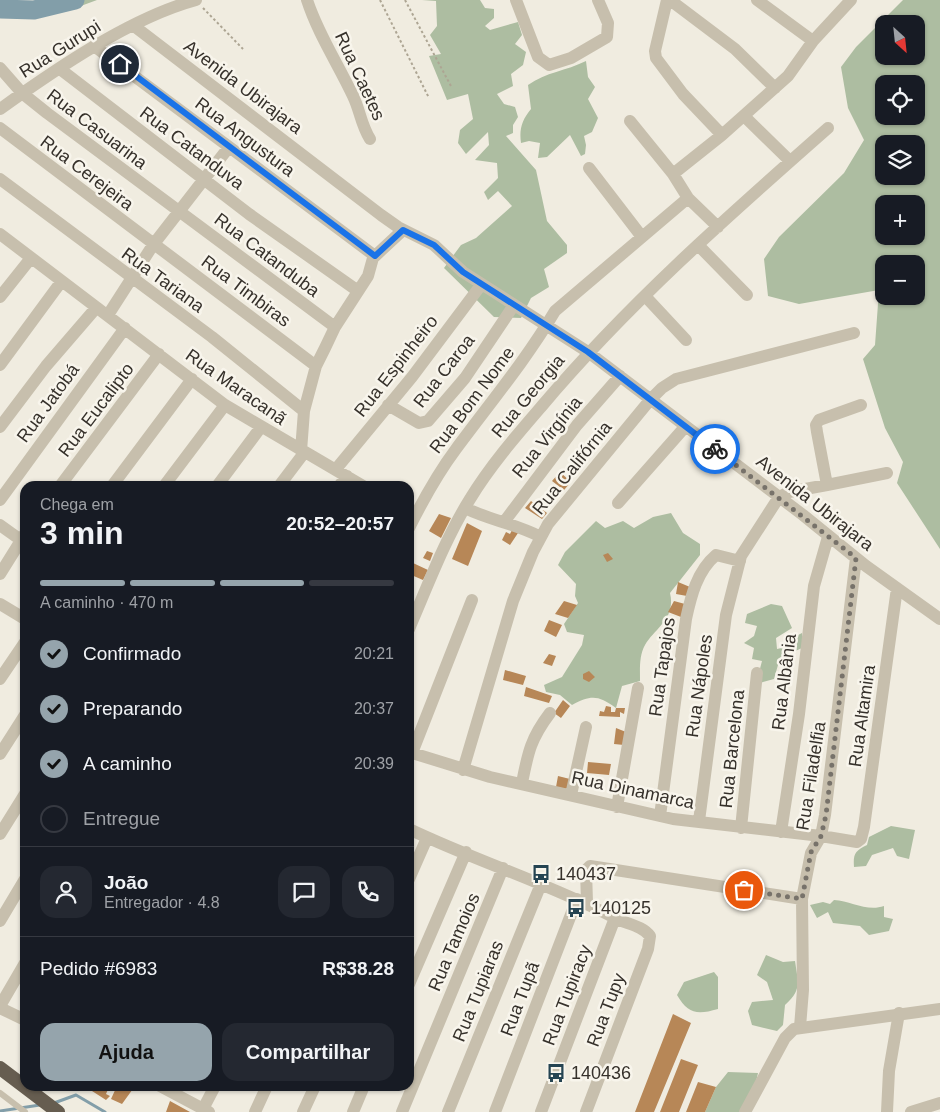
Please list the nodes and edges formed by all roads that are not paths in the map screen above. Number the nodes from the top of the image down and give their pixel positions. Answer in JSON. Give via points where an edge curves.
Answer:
{"nodes":[{"id":1,"x":194,"y":0,"type":"edge"},
{"id":2,"x":307,"y":0,"type":"edge"},
{"id":3,"x":516,"y":0,"type":"edge"},
{"id":4,"x":598,"y":0,"type":"edge"},
{"id":5,"x":668,"y":0,"type":"edge"},
{"id":6,"x":757,"y":0,"type":"edge"},
{"id":7,"x":851,"y":0,"type":"edge"},
{"id":8,"x":134,"y":26,"type":"junction"},
{"id":9,"x":813,"y":41,"type":"junction"},
{"id":10,"x":94,"y":46,"type":"junction"},
{"id":11,"x":0,"y":68,"type":"edge"},
{"id":12,"x":60,"y":69,"type":"junction"},
{"id":13,"x":775,"y":88,"type":"junction"},
{"id":14,"x":22,"y":93,"type":"junction"},
{"id":15,"x":0,"y":109,"type":"edge"},
{"id":16,"x":744,"y":116,"type":"junction"},
{"id":17,"x":630,"y":121,"type":"dead end"},
{"id":18,"x":0,"y":128,"type":"edge"},
{"id":19,"x":828,"y":128,"type":"dead end"},
{"id":20,"x":722,"y":135,"type":"junction"},
{"id":21,"x":370,"y":139,"type":"dead end"},
{"id":22,"x":229,"y":147,"type":"junction"},
{"id":23,"x":790,"y":161,"type":"junction"},
{"id":24,"x":589,"y":168,"type":"dead end"},
{"id":25,"x":674,"y":174,"type":"junction"},
{"id":26,"x":0,"y":179,"type":"edge"},
{"id":27,"x":204,"y":180,"type":"junction"},
{"id":28,"x":688,"y":198,"type":"junction"},
{"id":29,"x":178,"y":212,"type":"junction"},
{"id":30,"x":718,"y":227,"type":"junction"},
{"id":31,"x":403,"y":230,"type":"junction"},
{"id":32,"x":0,"y":234,"type":"edge"},
{"id":33,"x":642,"y":237,"type":"junction"},
{"id":34,"x":153,"y":245,"type":"junction"},
{"id":35,"x":699,"y":246,"type":"junction"},
{"id":36,"x":375,"y":256,"type":"junction"},
{"id":37,"x":31,"y":258,"type":"junction"},
{"id":38,"x":132,"y":278,"type":"junction"},
{"id":39,"x":61,"y":282,"type":"junction"},
{"id":40,"x":481,"y":285,"type":"junction"},
{"id":41,"x":358,"y":291,"type":"junction"},
{"id":42,"x":747,"y":295,"type":"dead end"},
{"id":43,"x":645,"y":296,"type":"junction"},
{"id":44,"x":0,"y":297,"type":"edge"},
{"id":45,"x":514,"y":305,"type":"junction"},
{"id":46,"x":96,"y":308,"type":"junction"},
{"id":47,"x":108,"y":315,"type":"junction"},
{"id":48,"x":548,"y":326,"type":"junction"},
{"id":49,"x":334,"y":327,"type":"junction"},
{"id":50,"x":125,"y":328,"type":"junction"},
{"id":51,"x":854,"y":333,"type":"dead end"},
{"id":52,"x":686,"y":340,"type":"dead end"},
{"id":53,"x":588,"y":352,"type":"junction"},
{"id":54,"x":159,"y":354,"type":"junction"},
{"id":55,"x":0,"y":365,"type":"edge"},
{"id":56,"x":316,"y":366,"type":"junction"},
{"id":57,"x":620,"y":376,"type":"junction"},
{"id":58,"x":192,"y":379,"type":"junction"},
{"id":59,"x":650,"y":400,"type":"junction"},
{"id":60,"x":225,"y":405,"type":"junction"},
{"id":61,"x":388,"y":405,"type":"junction"},
{"id":62,"x":861,"y":405,"type":"dead end"},
{"id":63,"x":304,"y":411,"type":"junction"},
{"id":64,"x":0,"y":427,"type":"edge"},
{"id":65,"x":261,"y":427,"type":"junction"},
{"id":66,"x":684,"y":427,"type":"junction"},
{"id":67,"x":303,"y":452,"type":"junction"},
{"id":68,"x":888,"y":473,"type":"dead end"},
{"id":69,"x":341,"y":477,"type":"edge"},
{"id":70,"x":64,"y":481,"type":"edge"},
{"id":71,"x":116,"y":481,"type":"edge"},
{"id":72,"x":168,"y":481,"type":"edge"},
{"id":73,"x":221,"y":481,"type":"edge"},
{"id":74,"x":282,"y":481,"type":"edge"},
{"id":75,"x":828,"y":485,"type":"junction"},
{"id":76,"x":779,"y":497,"type":"junction"},
{"id":77,"x":0,"y":500,"type":"edge"},
{"id":78,"x":618,"y":503,"type":"dead end"},
{"id":79,"x":464,"y":508,"type":"junction"},
{"id":80,"x":414,"y":518,"type":"edge"},
{"id":81,"x":504,"y":522,"type":"junction"},
{"id":82,"x":0,"y":525,"type":"edge"},
{"id":83,"x":828,"y":536,"type":"junction"},
{"id":84,"x":20,"y":537,"type":"edge"},
{"id":85,"x":541,"y":537,"type":"junction"},
{"id":86,"x":20,"y":545,"type":"edge"},
{"id":87,"x":856,"y":558,"type":"junction"},
{"id":88,"x":741,"y":559,"type":"junction"},
{"id":89,"x":0,"y":574,"type":"edge"},
{"id":90,"x":898,"y":588,"type":"junction"},
{"id":91,"x":472,"y":600,"type":"dead end"},
{"id":92,"x":0,"y":604,"type":"edge"},
{"id":93,"x":20,"y":616,"type":"edge"},
{"id":94,"x":414,"y":618,"type":"edge"},
{"id":95,"x":940,"y":620,"type":"edge"},
{"id":96,"x":20,"y":649,"type":"edge"},
{"id":97,"x":757,"y":673,"type":"dead end"},
{"id":98,"x":0,"y":679,"type":"edge"},
{"id":99,"x":638,"y":688,"type":"dead end"},
{"id":100,"x":550,"y":714,"type":"dead end"},
{"id":101,"x":20,"y":723,"type":"edge"},
{"id":102,"x":586,"y":727,"type":"dead end"},
{"id":103,"x":414,"y":743,"type":"edge"},
{"id":104,"x":0,"y":754,"type":"edge"},
{"id":105,"x":414,"y":754,"type":"edge"},
{"id":106,"x":463,"y":770,"type":"junction"},
{"id":107,"x":522,"y":783,"type":"junction"},
{"id":108,"x":570,"y":795,"type":"junction"},
{"id":109,"x":20,"y":802,"type":"edge"},
{"id":110,"x":617,"y":807,"type":"junction"},
{"id":111,"x":660,"y":816,"type":"junction"},
{"id":112,"x":699,"y":821,"type":"junction"},
{"id":113,"x":741,"y":828,"type":"junction"},
{"id":114,"x":414,"y":832,"type":"edge"},
{"id":115,"x":781,"y":832,"type":"junction"},
{"id":116,"x":0,"y":834,"type":"edge"},
{"id":117,"x":821,"y":836,"type":"junction"},
{"id":118,"x":427,"y":838,"type":"junction"},
{"id":119,"x":853,"y":843,"type":"joint"},
{"id":120,"x":466,"y":852,"type":"junction"},
{"id":121,"x":414,"y":868,"type":"edge"},
{"id":122,"x":503,"y":868,"type":"junction"},
{"id":123,"x":541,"y":884,"type":"junction"},
{"id":124,"x":20,"y":887,"type":"edge"},
{"id":125,"x":802,"y":899,"type":"junction"},
{"id":126,"x":582,"y":901,"type":"junction"},
{"id":127,"x":615,"y":918,"type":"junction"},
{"id":128,"x":0,"y":920,"type":"edge"},
{"id":129,"x":20,"y":972,"type":"edge"},
{"id":130,"x":414,"y":972,"type":"edge"},
{"id":131,"x":0,"y":1007,"type":"edge"},
{"id":132,"x":940,"y":1009,"type":"edge"},
{"id":133,"x":899,"y":1013,"type":"junction"},
{"id":134,"x":20,"y":1017,"type":"edge"},
{"id":135,"x":800,"y":1027,"type":"junction"},
{"id":136,"x":0,"y":1068,"type":"edge"},
{"id":137,"x":20,"y":1082,"type":"edge"},
{"id":138,"x":414,"y":1083,"type":"edge"},
{"id":139,"x":32,"y":1091,"type":"edge"},
{"id":140,"x":170,"y":1091,"type":"edge"},
{"id":141,"x":213,"y":1091,"type":"edge"},
{"id":142,"x":265,"y":1091,"type":"edge"},
{"id":143,"x":313,"y":1091,"type":"edge"},
{"id":144,"x":362,"y":1091,"type":"edge"},
{"id":145,"x":411,"y":1091,"type":"edge"},
{"id":146,"x":0,"y":1093,"type":"edge"},
{"id":147,"x":940,"y":1103,"type":"edge"},
{"id":148,"x":206,"y":1110,"type":"edge"},
{"id":149,"x":57,"y":1111,"type":"edge"},
{"id":150,"x":25,"y":1112,"type":"edge"},
{"id":151,"x":255,"y":1112,"type":"edge"},
{"id":152,"x":303,"y":1112,"type":"edge"},
{"id":153,"x":353,"y":1112,"type":"edge"},
{"id":154,"x":402,"y":1112,"type":"edge"},
{"id":155,"x":448,"y":1112,"type":"edge"},
{"id":156,"x":495,"y":1112,"type":"edge"},
{"id":157,"x":541,"y":1112,"type":"edge"},
{"id":158,"x":586,"y":1112,"type":"edge"},
{"id":159,"x":745,"y":1112,"type":"edge"},
{"id":160,"x":887,"y":1112,"type":"edge"},
{"id":161,"x":911,"y":1112,"type":"edge"}],
"edges":[{"from":1,"to":8,"type":"street","name":"Rua Gurupi"},
{"from":2,"to":21,"type":"street","name":"Rua Caetes","via":[[357,104],[360,122]]},
{"from":3,"to":4,"type":"street","via":[[538,57],[549,65],[571,58],[608,37],[608,23]]},
{"from":5,"to":13,"type":"street","via":[[735,49]]},
{"from":5,"to":20,"type":"street","via":[[656,58]]},
{"from":6,"to":9,"type":"street"},
{"from":7,"to":9,"type":"street"},
{"from":8,"to":10,"type":"street","name":"Rua Gurupi"},
{"from":8,"to":31,"type":"street","name":"Avenida Ubirajara"},
{"from":9,"to":13,"type":"street","via":[[798,64]]},
{"from":10,"to":12,"type":"street","name":"Rua Gurupi"},
{"from":10,"to":22,"type":"street","name":"Rua Angustura"},
{"from":11,"to":14,"type":"street","name":"Rua Casuarina"},
{"from":12,"to":14,"type":"street","name":"Rua Gurupi"},
{"from":12,"to":27,"type":"street","name":"Rua Catanduva"},
{"from":13,"to":16,"type":"street"},
{"from":14,"to":15,"type":"street","name":"Rua Gurupi"},
{"from":14,"to":29,"type":"street","name":"Rua Casuarina"},
{"from":16,"to":20,"type":"street"},
{"from":16,"to":23,"type":"street"},
{"from":17,"to":25,"type":"street"},
{"from":18,"to":34,"type":"street","name":"Rua Cerejeira"},
{"from":19,"to":23,"type":"street","name":"Rua Georgia"},
{"from":20,"to":25,"type":"street"},
{"from":22,"to":27,"type":"street"},
{"from":22,"to":36,"type":"street","name":"Rua Angustura"},
{"from":23,"to":30,"type":"street","name":"Rua Georgia"},
{"from":24,"to":33,"type":"street"},
{"from":25,"to":28,"type":"street"},
{"from":26,"to":38,"type":"street","name":"Rua Tariana"},
{"from":27,"to":29,"type":"street"},
{"from":27,"to":41,"type":"street","name":"Rua Catanduva"},
{"from":28,"to":30,"type":"street"},
{"from":28,"to":33,"type":"street","name":"Rua Bom Nome"},
{"from":29,"to":34,"type":"street"},
{"from":29,"to":49,"type":"street","name":"Rua Catanduba"},
{"from":30,"to":35,"type":"street","name":"Rua Georgia"},
{"from":31,"to":36,"type":"street"},
{"from":31,"to":40,"type":"street","name":"Avenida Ubirajara","via":[[434,245]]},
{"from":32,"to":37,"type":"street","name":"Rua Maracanã"},
{"from":33,"to":48,"type":"street","name":"Rua Bom Nome","via":[[555,311]]},
{"from":34,"to":38,"type":"street"},
{"from":34,"to":56,"type":"street","name":"Rua Timbiras"},
{"from":35,"to":42,"type":"street"},
{"from":35,"to":43,"type":"street","name":"Rua Georgia"},
{"from":36,"to":41,"type":"street"},
{"from":37,"to":39,"type":"street","name":"Rua Maracanã"},
{"from":37,"to":44,"type":"street"},
{"from":38,"to":47,"type":"street"},
{"from":38,"to":63,"type":"street","name":"Rua Tariana"},
{"from":39,"to":46,"type":"street","name":"Rua Maracanã"},
{"from":39,"to":55,"type":"street"},
{"from":40,"to":45,"type":"street","name":"Avenida Ubirajara"},
{"from":40,"to":61,"type":"street","name":"Rua Espinheiro"},
{"from":41,"to":49,"type":"street"},
{"from":43,"to":52,"type":"street"},
{"from":43,"to":53,"type":"street","name":"Rua Georgia"},
{"from":45,"to":48,"type":"street","name":"Avenida Ubirajara"},
{"from":45,"to":61,"type":"street","name":"Rua Caroa","via":[[465,378],[428,421],[419,423]]},
{"from":46,"to":47,"type":"street","name":"Rua Maracanã"},
{"from":46,"to":64,"type":"street"},
{"from":47,"to":50,"type":"street","name":"Rua Maracanã"},
{"from":48,"to":53,"type":"street","name":"Avenida Ubirajara"},
{"from":48,"to":80,"type":"street","name":"Rua Bom Nome","via":[[506,386],[456,448]]},
{"from":49,"to":56,"type":"street"},
{"from":50,"to":54,"type":"street","name":"Rua Maracanã"},
{"from":50,"to":77,"type":"street","name":"Rua Jatobá"},
{"from":51,"to":59,"type":"street","name":"Rua Califórnia","via":[[676,379]]},
{"from":53,"to":57,"type":"street","name":"Avenida Ubirajara"},
{"from":53,"to":79,"type":"street","name":"Rua Georgia","via":[[492,466]]},
{"from":54,"to":58,"type":"street","name":"Rua Maracanã"},
{"from":54,"to":70,"type":"street","name":"Rua Eucalipto"},
{"from":56,"to":63,"type":"street"},
{"from":57,"to":59,"type":"street","name":"Avenida Ubirajara"},
{"from":57,"to":81,"type":"street","name":"Rua Virgínia","via":[[577,425]]},
{"from":58,"to":60,"type":"street","name":"Rua Maracanã"},
{"from":58,"to":71,"type":"street"},
{"from":59,"to":66,"type":"street","name":"Avenida Ubirajara"},
{"from":59,"to":85,"type":"street","name":"Rua Califórnia","via":[[548,524]]},
{"from":60,"to":65,"type":"street","name":"Rua Maracanã"},
{"from":60,"to":72,"type":"street"},
{"from":61,"to":69,"type":"street","name":"Rua Espinheiro"},
{"from":62,"to":75,"type":"street","via":[[831,414],[816,425]]},
{"from":63,"to":67,"type":"street"},
{"from":65,"to":67,"type":"street","name":"Rua Maracanã"},
{"from":65,"to":73,"type":"street"},
{"from":66,"to":76,"type":"street","name":"Avenida Ubirajara"},
{"from":66,"to":78,"type":"street"},
{"from":67,"to":69,"type":"street","name":"Rua Maracanã"},
{"from":67,"to":74,"type":"street"},
{"from":68,"to":75,"type":"street"},
{"from":75,"to":76,"type":"street","via":[[788,492]]},
{"from":76,"to":83,"type":"street","name":"Avenida Ubirajara"},
{"from":76,"to":88,"type":"street","name":"Rua Nápoles"},
{"from":79,"to":81,"type":"street"},
{"from":79,"to":94,"type":"street","name":"Rua Georgia"},
{"from":81,"to":85,"type":"street"},
{"from":82,"to":84,"type":"street"},
{"from":83,"to":87,"type":"street","name":"Avenida Ubirajara"},
{"from":83,"to":115,"type":"street","name":"Rua Albânia","via":[[814,586]]},
{"from":85,"to":106,"type":"street","name":"Rua Califórnia","via":[[514,601]]},
{"from":86,"to":89,"type":"street"},
{"from":87,"to":90,"type":"street","name":"Avenida Ubirajara"},
{"from":87,"to":117,"type":"street","name":"Rua Filadelfia","via":[[830,785]]},
{"from":88,"to":111,"type":"street","name":"Rua Tapajos","via":[[716,555],[703,568],[692,594]]},
{"from":88,"to":112,"type":"street","name":"Rua Nápoles","via":[[726,615]]},
{"from":90,"to":95,"type":"street","name":"Avenida Ubirajara"},
{"from":90,"to":119,"type":"street","name":"Rua Altamira","via":[[864,827],[860,841]]},
{"from":91,"to":103,"type":"street"},
{"from":92,"to":93,"type":"street"},
{"from":96,"to":98,"type":"street"},
{"from":97,"to":113,"type":"street","name":"Rua Barcelona"},
{"from":99,"to":110,"type":"street"},
{"from":100,"to":107,"type":"street","via":[[536,732],[528,751]]},
{"from":101,"to":104,"type":"street"},
{"from":102,"to":108,"type":"street"},
{"from":105,"to":106,"type":"street","name":"Rua Dinamarca"},
{"from":106,"to":107,"type":"street","name":"Rua Dinamarca"},
{"from":107,"to":108,"type":"street","name":"Rua Dinamarca"},
{"from":108,"to":110,"type":"street","name":"Rua Dinamarca"},
{"from":109,"to":116,"type":"street"},
{"from":110,"to":111,"type":"street","name":"Rua Dinamarca"},
{"from":111,"to":112,"type":"street","name":"Rua Dinamarca"},
{"from":112,"to":113,"type":"street","name":"Rua Dinamarca"},
{"from":113,"to":115,"type":"street","name":"Rua Dinamarca"},
{"from":114,"to":118,"type":"street"},
{"from":115,"to":117,"type":"street","name":"Rua Dinamarca"},
{"from":117,"to":119,"type":"street","name":"Rua Dinamarca"},
{"from":117,"to":125,"type":"street","name":"Rua Filadelfia","via":[[811,852]]},
{"from":118,"to":120,"type":"street"},
{"from":118,"to":121,"type":"street"},
{"from":120,"to":122,"type":"street"},
{"from":120,"to":130,"type":"street"},
{"from":122,"to":123,"type":"street"},
{"from":122,"to":138,"type":"street","name":"Rua Tamoios"},
{"from":123,"to":126,"type":"street"},
{"from":123,"to":155,"type":"street","name":"Rua Tupiaras"},
{"from":124,"to":128,"type":"street"},
{"from":125,"to":126,"type":"street","via":[[590,866],[586,870]]},
{"from":125,"to":135,"type":"street","name":"Rua Filadelfia"},
{"from":126,"to":127,"type":"street"},
{"from":126,"to":156,"type":"street","name":"Rua Tupã"},
{"from":127,"to":157,"type":"street","name":"Rua Tupiracy"},
{"from":127,"to":158,"type":"street","name":"Rua Tupy","via":[[647,932],[651,940]]},
{"from":129,"to":131,"type":"street"},
{"from":131,"to":134,"type":"street"},
{"from":132,"to":133,"type":"street"},
{"from":133,"to":135,"type":"street"},
{"from":133,"to":160,"type":"street","via":[[889,1071]]},
{"from":135,"to":159,"type":"street","via":[[788,1033]]},
{"from":136,"to":137,"type":"highway"},
{"from":139,"to":149,"type":"highway"},
{"from":140,"to":148,"type":"street"},
{"from":141,"to":148,"type":"street"},
{"from":142,"to":151,"type":"street"},
{"from":143,"to":152,"type":"street"},
{"from":144,"to":153,"type":"street"},
{"from":145,"to":154,"type":"street","name":"Rua Tamoios"},
{"from":146,"to":150,"type":"lane"},
{"from":147,"to":161,"type":"street"}]}
